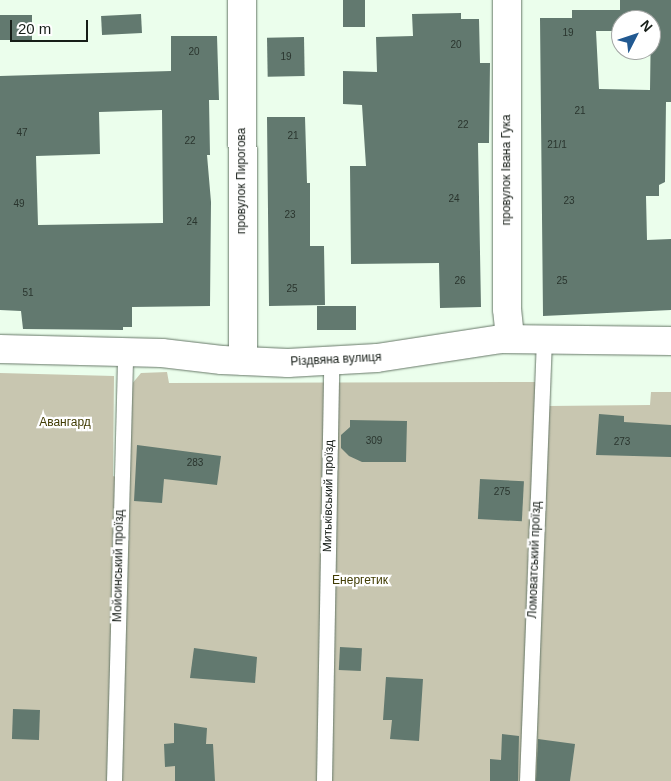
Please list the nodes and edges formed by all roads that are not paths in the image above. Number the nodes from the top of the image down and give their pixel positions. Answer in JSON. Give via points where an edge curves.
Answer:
{"nodes":[{"id":1,"x":242,"y":0,"type":"edge"},
{"id":2,"x":507,"y":0,"type":"edge"},
{"id":3,"x":544,"y":338,"type":"junction"},
{"id":4,"x":510,"y":339,"type":"junction"},
{"id":5,"x":671,"y":341,"type":"edge"},
{"id":6,"x":0,"y":349,"type":"edge"},
{"id":7,"x":125,"y":352,"type":"junction"},
{"id":8,"x":243,"y":361,"type":"junction"},
{"id":9,"x":331,"y":362,"type":"junction"},
{"id":10,"x":114,"y":781,"type":"edge"},
{"id":11,"x":324,"y":781,"type":"edge"},
{"id":12,"x":527,"y":781,"type":"edge"}],
"edges":[{"from":1,"to":8,"type":"street","name":"провулок Пирогова"},
{"from":2,"to":4,"type":"street","name":"провулок Івана Гука","via":[[507,310]]},
{"from":3,"to":4,"type":"street","name":"Різдвяна вулиця"},
{"from":3,"to":5,"type":"street","name":"Різдвяна вулиця"},
{"from":3,"to":12,"type":"lane","name":"Ломоватський проїзд"},
{"from":4,"to":9,"type":"street","name":"Різдвяна вулиця"},
{"from":6,"to":7,"type":"street","name":"Різдвяна вулиця"},
{"from":7,"to":8,"type":"street","name":"Різдвяна вулиця"},
{"from":7,"to":10,"type":"lane","name":"Мойсинський проїзд"},
{"from":8,"to":9,"type":"street","name":"Різдвяна вулиця"},
{"from":9,"to":11,"type":"lane","name":"Митьківський проїзд"}]}
